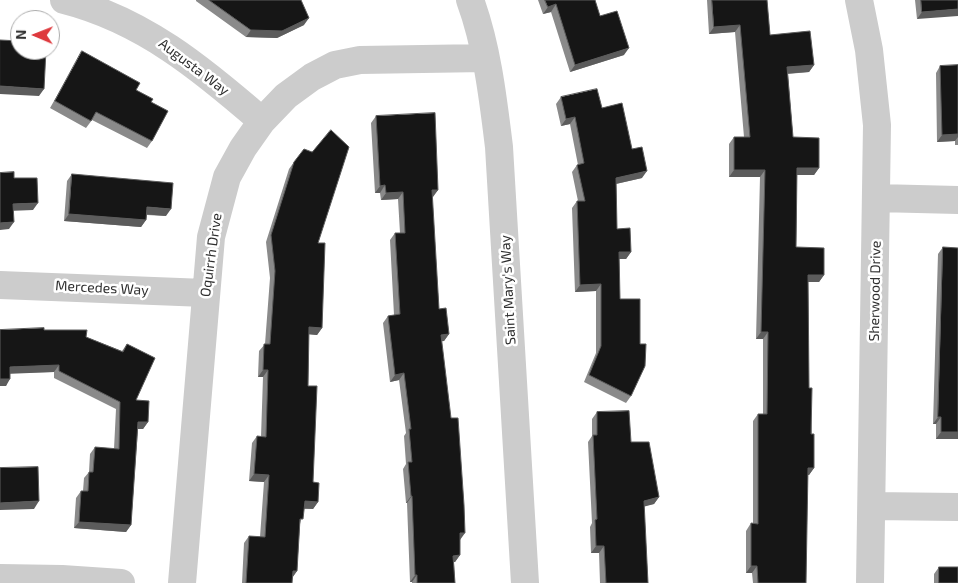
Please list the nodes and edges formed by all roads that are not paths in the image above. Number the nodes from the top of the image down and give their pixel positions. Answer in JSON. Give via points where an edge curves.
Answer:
{"nodes":[{"id":1,"x":64,"y":0,"type":"edge"},
{"id":2,"x":470,"y":0,"type":"edge"},
{"id":3,"x":859,"y":0,"type":"edge"},
{"id":4,"x":485,"y":58,"type":"junction"},
{"id":5,"x":262,"y":121,"type":"junction"},
{"id":6,"x":877,"y":198,"type":"junction"},
{"id":7,"x":958,"y":200,"type":"edge"},
{"id":8,"x":0,"y":285,"type":"edge"},
{"id":9,"x":205,"y":293,"type":"junction"},
{"id":10,"x":872,"y":506,"type":"junction"},
{"id":11,"x":958,"y":507,"type":"edge"},
{"id":12,"x":0,"y":578,"type":"edge"},
{"id":13,"x":121,"y":583,"type":"edge"},
{"id":14,"x":182,"y":583,"type":"edge"},
{"id":15,"x":525,"y":583,"type":"edge"},
{"id":16,"x":870,"y":583,"type":"edge"}],
"edges":[{"from":1,"to":5,"type":"street","name":"Augusta Way","via":[[124,21],[158,39],[211,77]]},
{"from":2,"to":4,"type":"street","name":"Saint Mary's Way"},
{"from":3,"to":6,"type":"street","name":"Sherwood Drive","via":[[874,87]]},
{"from":4,"to":5,"type":"street","name":"Oquirrh Drive","via":[[360,60],[336,65],[286,96]]},
{"from":4,"to":15,"type":"street","name":"Saint Mary's Way","via":[[494,102],[503,199]]},
{"from":5,"to":9,"type":"street","name":"Oquirrh Drive","via":[[227,177],[210,237]]},
{"from":6,"to":7,"type":"street"},
{"from":6,"to":10,"type":"street","name":"Sherwood Drive"},
{"from":8,"to":9,"type":"street","name":"Mercedes Way"},
{"from":9,"to":14,"type":"street","name":"Oquirrh Drive"},
{"from":10,"to":11,"type":"street"},
{"from":10,"to":16,"type":"street","name":"Sherwood Drive"},
{"from":12,"to":13,"type":"street"}]}
